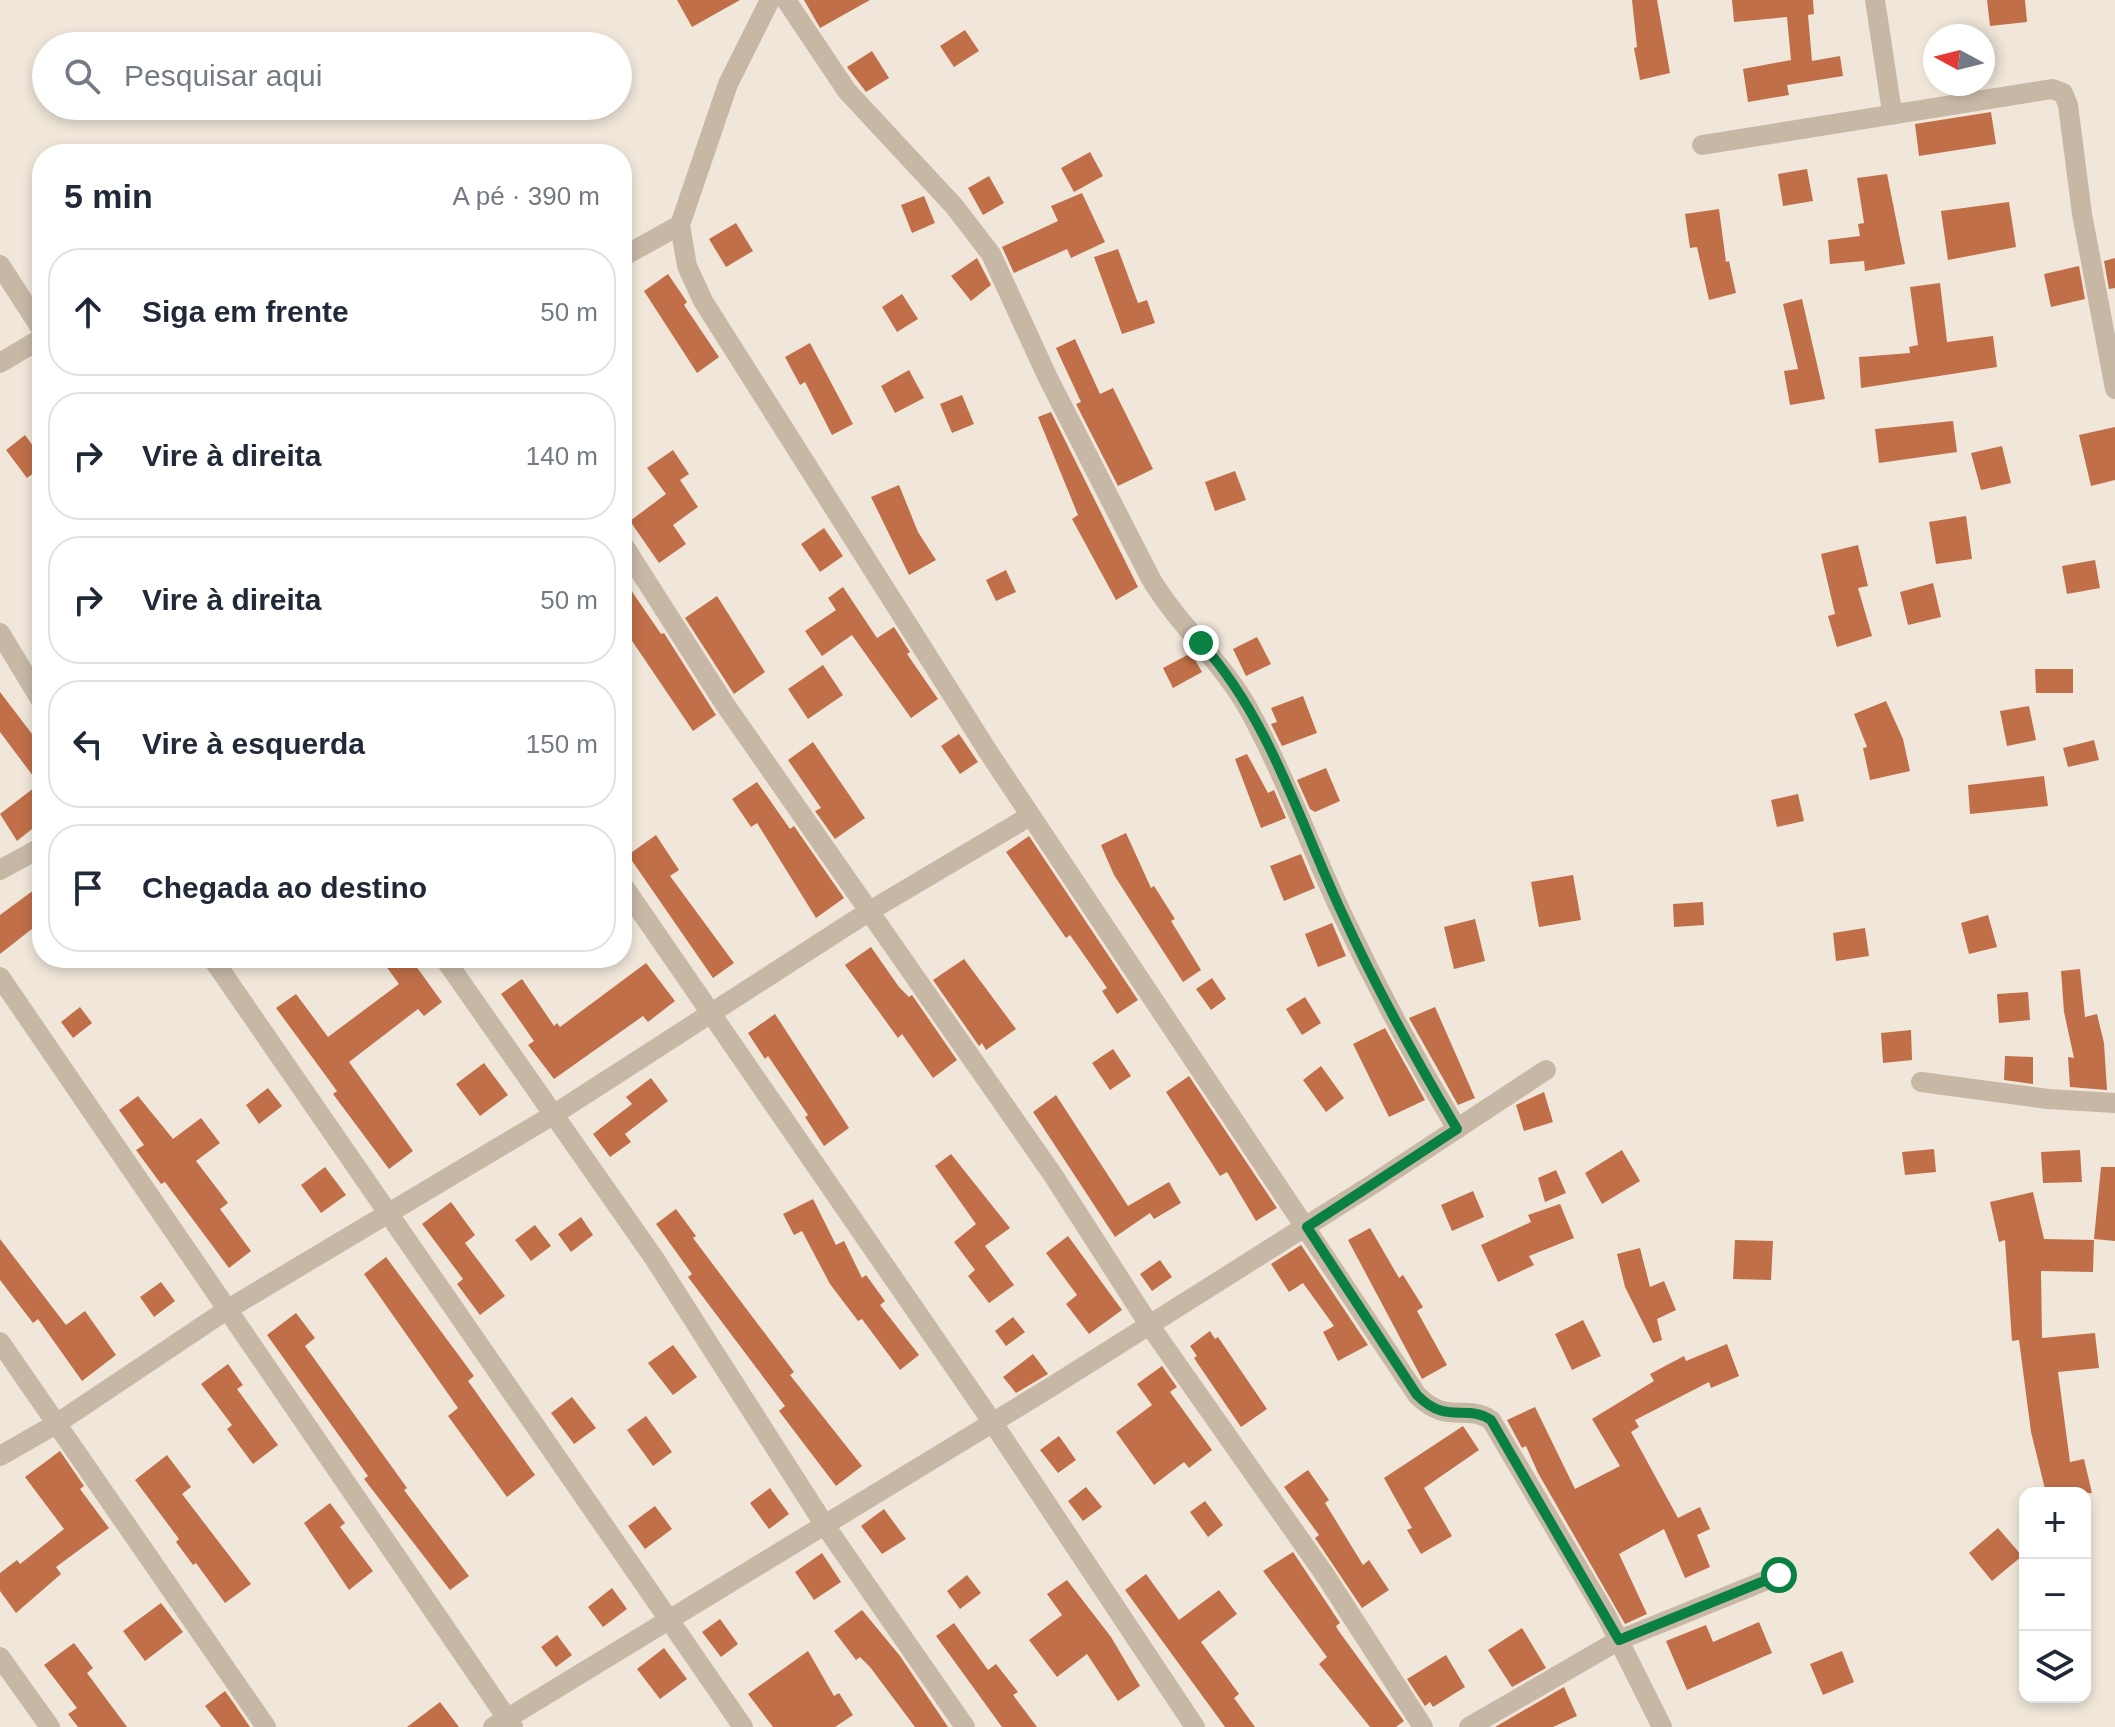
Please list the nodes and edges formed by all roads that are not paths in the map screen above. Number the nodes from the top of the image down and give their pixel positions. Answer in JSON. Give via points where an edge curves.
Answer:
{"nodes":[{"id":1,"x":770,"y":0,"type":"edge"},
{"id":2,"x":786,"y":0,"type":"edge"},
{"id":3,"x":1875,"y":0,"type":"edge"},
{"id":4,"x":1892,"y":112,"type":"junction"},
{"id":5,"x":1702,"y":145,"type":"dead end"},
{"id":6,"x":680,"y":225,"type":"junction"},
{"id":7,"x":632,"y":251,"type":"edge"},
{"id":8,"x":0,"y":265,"type":"edge"},
{"id":9,"x":32,"y":315,"type":"edge"},
{"id":10,"x":32,"y":344,"type":"edge"},
{"id":11,"x":0,"y":363,"type":"edge"},
{"id":12,"x":2115,"y":389,"type":"edge"},
{"id":13,"x":632,"y":559,"type":"edge"},
{"id":14,"x":0,"y":633,"type":"edge"},
{"id":15,"x":32,"y":686,"type":"edge"},
{"id":16,"x":1030,"y":816,"type":"junction"},
{"id":17,"x":32,"y":852,"type":"edge"},
{"id":18,"x":0,"y":870,"type":"edge"},
{"id":19,"x":632,"y":899,"type":"edge"},
{"id":20,"x":868,"y":912,"type":"junction"},
{"id":21,"x":219,"y":968,"type":"edge"},
{"id":22,"x":451,"y":968,"type":"edge"},
{"id":23,"x":0,"y":977,"type":"edge"},
{"id":24,"x":710,"y":1016,"type":"junction"},
{"id":25,"x":1546,"y":1070,"type":"dead end"},
{"id":26,"x":1921,"y":1082,"type":"dead end"},
{"id":27,"x":2115,"y":1103,"type":"edge"},
{"id":28,"x":553,"y":1115,"type":"junction"},
{"id":29,"x":1457,"y":1129,"type":"junction"},
{"id":30,"x":388,"y":1216,"type":"junction"},
{"id":31,"x":1307,"y":1227,"type":"junction"},
{"id":32,"x":228,"y":1309,"type":"junction"},
{"id":33,"x":1150,"y":1326,"type":"junction"},
{"id":34,"x":0,"y":1342,"type":"edge"},
{"id":35,"x":993,"y":1423,"type":"junction"},
{"id":36,"x":56,"y":1424,"type":"junction"},
{"id":37,"x":0,"y":1456,"type":"edge"},
{"id":38,"x":824,"y":1524,"type":"junction"},
{"id":39,"x":1779,"y":1575,"type":"dead end"},
{"id":40,"x":668,"y":1619,"type":"junction"},
{"id":41,"x":1619,"y":1640,"type":"junction"},
{"id":42,"x":0,"y":1657,"type":"edge"},
{"id":43,"x":504,"y":1724,"type":"edge"},
{"id":44,"x":50,"y":1727,"type":"edge"},
{"id":45,"x":266,"y":1727,"type":"edge"},
{"id":46,"x":743,"y":1727,"type":"edge"},
{"id":47,"x":965,"y":1727,"type":"edge"},
{"id":48,"x":1195,"y":1727,"type":"edge"},
{"id":49,"x":1423,"y":1727,"type":"edge"},
{"id":50,"x":1469,"y":1727,"type":"edge"},
{"id":51,"x":1662,"y":1727,"type":"edge"}],
"edges":[{"from":1,"to":6,"type":"street","via":[[728,84]]},
{"from":2,"to":29,"type":"street","via":[[847,91],[954,206],[991,254],[1151,579],[1168,608],[1224,668],[1248,707],[1396,1026]]},
{"from":3,"to":4,"type":"street"},
{"from":4,"to":5,"type":"street"},
{"from":4,"to":12,"type":"street","via":[[2052,89],[2063,93]]},
{"from":6,"to":7,"type":"street"},
{"from":6,"to":16,"type":"street","via":[[687,266],[703,301]]},
{"from":8,"to":9,"type":"street"},
{"from":10,"to":11,"type":"street"},
{"from":13,"to":20,"type":"street"},
{"from":14,"to":15,"type":"street"},
{"from":16,"to":20,"type":"street"},
{"from":16,"to":31,"type":"street"},
{"from":17,"to":18,"type":"street"},
{"from":19,"to":24,"type":"street"},
{"from":20,"to":24,"type":"street"},
{"from":20,"to":33,"type":"street","via":[[1053,1175]]},
{"from":21,"to":30,"type":"street"},
{"from":22,"to":28,"type":"street"},
{"from":23,"to":32,"type":"street"},
{"from":24,"to":28,"type":"street"},
{"from":24,"to":35,"type":"street"},
{"from":25,"to":29,"type":"street"},
{"from":26,"to":27,"type":"street"},
{"from":28,"to":30,"type":"street"},
{"from":28,"to":38,"type":"street","via":[[654,1258]]},
{"from":29,"to":31,"type":"street"},
{"from":30,"to":32,"type":"street"},
{"from":30,"to":40,"type":"street"},
{"from":31,"to":33,"type":"street"},
{"from":31,"to":41,"type":"street","via":[[1417,1395],[1445,1414],[1480,1413],[1491,1420]]},
{"from":32,"to":36,"type":"street"},
{"from":32,"to":43,"type":"street"},
{"from":33,"to":35,"type":"street"},
{"from":33,"to":49,"type":"street","via":[[1325,1575]]},
{"from":34,"to":36,"type":"street"},
{"from":35,"to":38,"type":"street"},
{"from":35,"to":48,"type":"street"},
{"from":36,"to":37,"type":"street"},
{"from":36,"to":45,"type":"street"},
{"from":38,"to":40,"type":"street"},
{"from":38,"to":47,"type":"street"},
{"from":39,"to":41,"type":"street"},
{"from":40,"to":43,"type":"street"},
{"from":40,"to":46,"type":"street"},
{"from":41,"to":50,"type":"street"},
{"from":41,"to":51,"type":"street"},
{"from":42,"to":44,"type":"street"}]}
